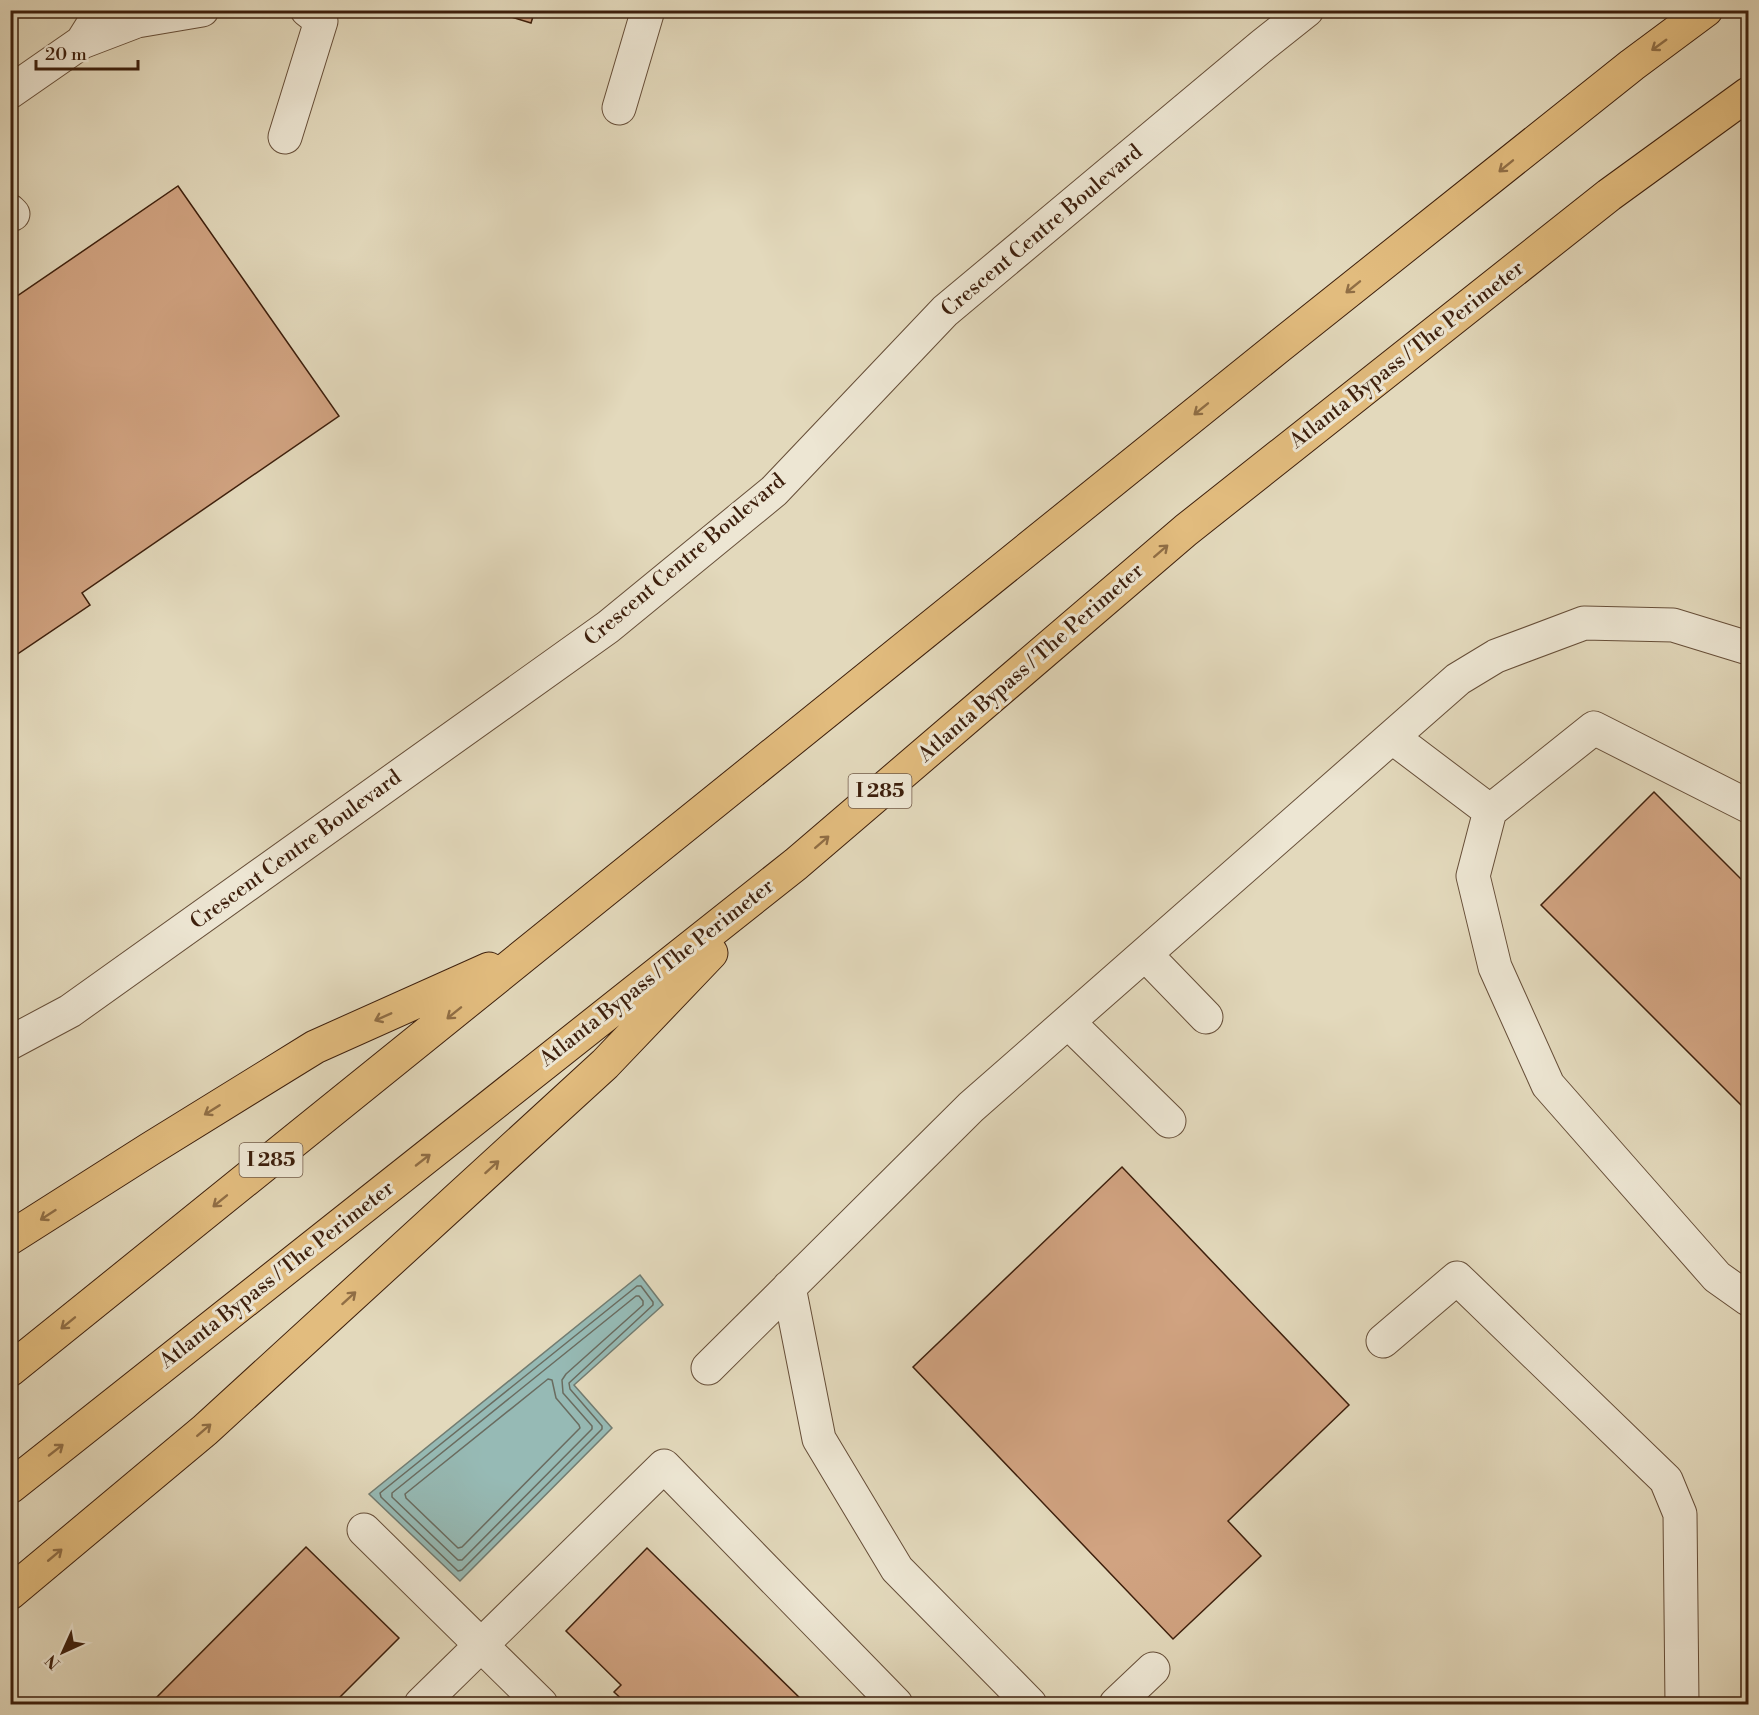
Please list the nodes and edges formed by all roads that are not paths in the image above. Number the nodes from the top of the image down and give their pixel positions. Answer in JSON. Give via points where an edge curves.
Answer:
{"nodes":[{"id":1,"x":102,"y":10,"type":"edge"},
{"id":2,"x":202,"y":10,"type":"edge"},
{"id":3,"x":307,"y":10,"type":"edge"},
{"id":4,"x":648,"y":10,"type":"edge"},
{"id":5,"x":1307,"y":10,"type":"edge"},
{"id":6,"x":1706,"y":10,"type":"edge"},
{"id":7,"x":82,"y":42,"type":"junction"},
{"id":8,"x":10,"y":92,"type":"edge"},
{"id":9,"x":1749,"y":94,"type":"edge"},
{"id":10,"x":620,"y":108,"type":"dead end"},
{"id":11,"x":285,"y":137,"type":"dead end"},
{"id":12,"x":1749,"y":648,"type":"edge"},
{"id":13,"x":1392,"y":737,"type":"junction"},
{"id":14,"x":1749,"y":806,"type":"edge"},
{"id":15,"x":1490,"y":811,"type":"junction"},
{"id":16,"x":796,"y":864,"type":"junction"},
{"id":17,"x":532,"y":950,"type":"junction"},
{"id":18,"x":1145,"y":954,"type":"junction"},
{"id":19,"x":1206,"y":1017,"type":"dead end"},
{"id":20,"x":1068,"y":1022,"type":"junction"},
{"id":21,"x":10,"y":1043,"type":"edge"},
{"id":22,"x":1169,"y":1121,"type":"dead end"},
{"id":23,"x":10,"y":1238,"type":"edge"},
{"id":24,"x":789,"y":1287,"type":"junction"},
{"id":25,"x":1749,"y":1299,"type":"edge"},
{"id":26,"x":1383,"y":1341,"type":"dead end"},
{"id":27,"x":708,"y":1368,"type":"dead end"},
{"id":28,"x":10,"y":1370,"type":"edge"},
{"id":29,"x":10,"y":1487,"type":"edge"},
{"id":30,"x":364,"y":1530,"type":"dead end"},
{"id":31,"x":10,"y":1593,"type":"edge"},
{"id":32,"x":482,"y":1644,"type":"junction"},
{"id":33,"x":1153,"y":1669,"type":"dead end"},
{"id":34,"x":421,"y":1704,"type":"edge"},
{"id":35,"x":541,"y":1704,"type":"edge"},
{"id":36,"x":897,"y":1704,"type":"edge"},
{"id":37,"x":1030,"y":1704,"type":"edge"},
{"id":38,"x":1116,"y":1704,"type":"edge"},
{"id":39,"x":1682,"y":1704,"type":"edge"}],
"edges":[{"from":1,"to":7,"type":"street"},
{"from":2,"to":7,"type":"street","via":[[137,21]]},
{"from":3,"to":11,"type":"street","via":[[321,21]]},
{"from":4,"to":10,"type":"street"},
{"from":5,"to":21,"type":"street","name":"Crescent Centre Boulevard","via":[[945,311],[774,491],[608,627],[70,1011]]},
{"from":6,"to":17,"type":"highway","number":"I 285","one_way":true,"via":[[1277,348]]},
{"from":7,"to":8,"type":"street"},
{"from":16,"to":9,"type":"highway","name":"Atlanta Bypass / The Perimeter","number":"I 285","one_way":true,"via":[[1186,530],[1609,195]]},
{"from":12,"to":13,"type":"street","via":[[1673,625],[1584,623],[1496,656],[1458,679]]},
{"from":13,"to":15,"type":"street"},
{"from":13,"to":18,"type":"street"},
{"from":14,"to":15,"type":"street","via":[[1594,728]]},
{"from":15,"to":25,"type":"street","via":[[1473,876],[1495,967],[1548,1085],[1717,1277]]},
{"from":29,"to":16,"type":"highway","name":"Atlanta Bypass / The Perimeter","number":"I 285","one_way":true},
{"from":31,"to":16,"type":"highway","one_way":true,"via":[[205,1430],[605,1064]]},
{"from":17,"to":23,"type":"highway","one_way":true,"via":[[315,1047]]},
{"from":17,"to":28,"type":"highway","number":"I 285","one_way":true},
{"from":18,"to":19,"type":"street"},
{"from":18,"to":20,"type":"street"},
{"from":20,"to":22,"type":"street"},
{"from":20,"to":24,"type":"street","via":[[971,1107]]},
{"from":24,"to":27,"type":"street"},
{"from":24,"to":37,"type":"street","via":[[819,1439],[897,1569]]},
{"from":26,"to":39,"type":"street","via":[[1457,1278],[1666,1480],[1680,1514]]},
{"from":30,"to":32,"type":"street"},
{"from":32,"to":34,"type":"street"},
{"from":32,"to":35,"type":"street"},
{"from":32,"to":36,"type":"street","via":[[664,1466]]},
{"from":33,"to":38,"type":"street"}]}
